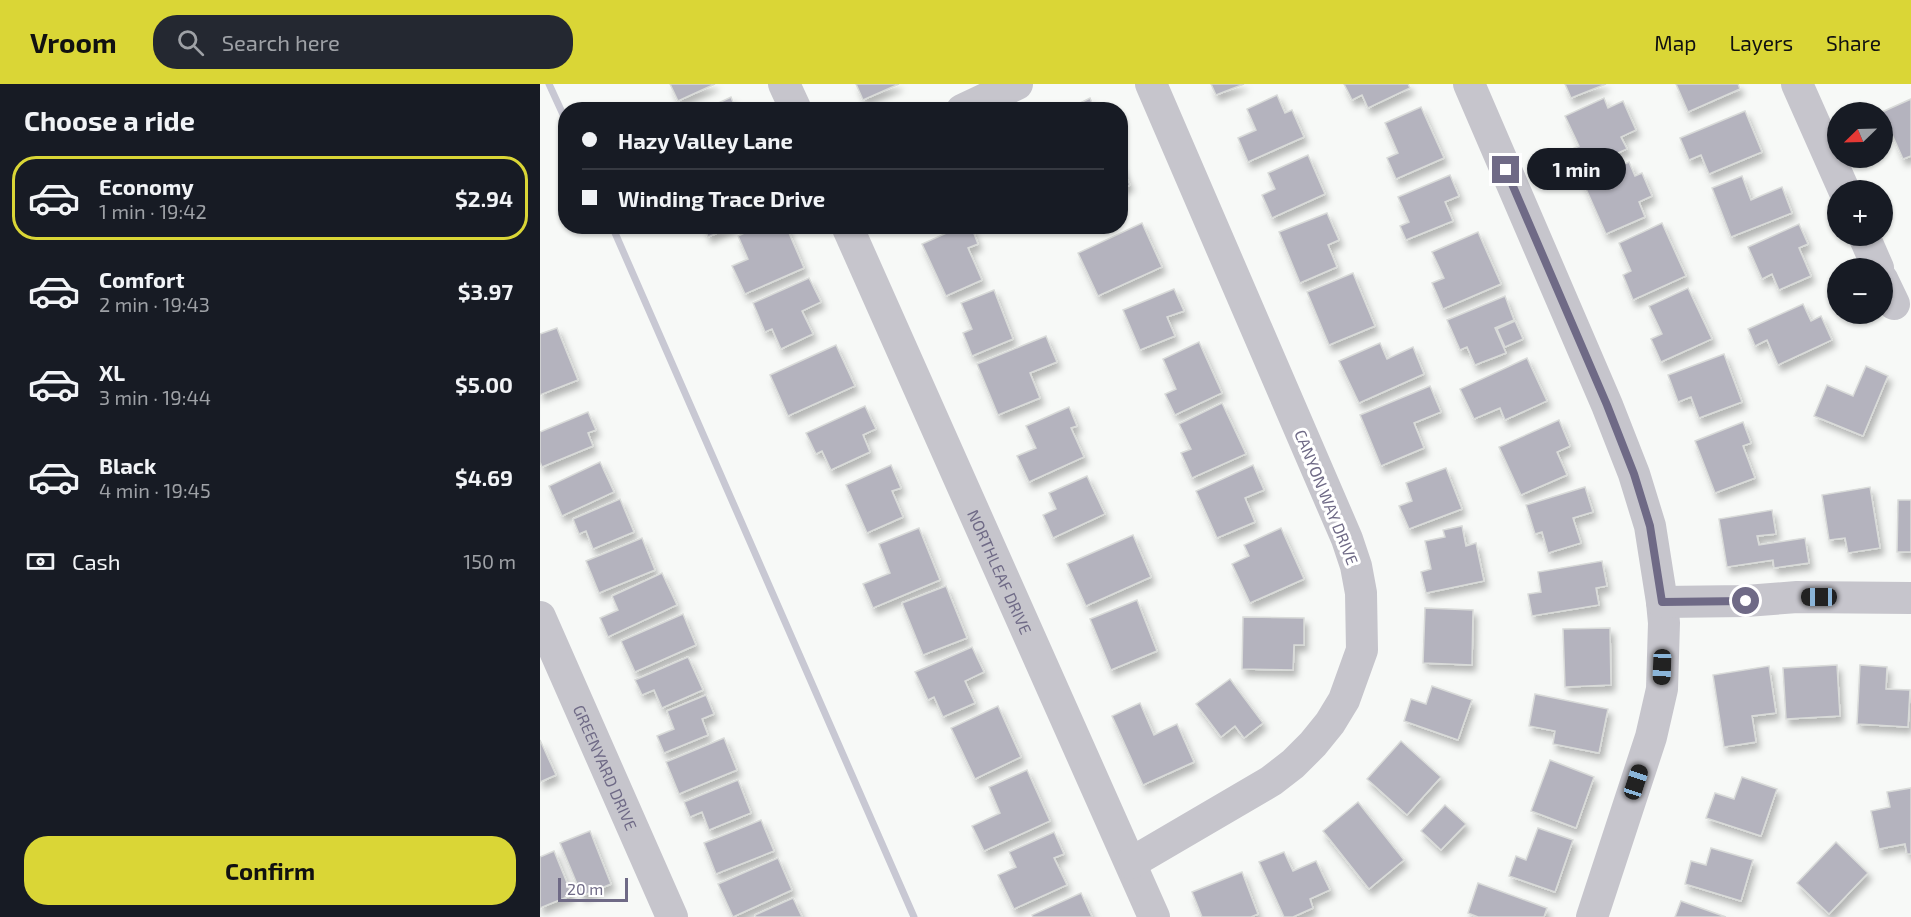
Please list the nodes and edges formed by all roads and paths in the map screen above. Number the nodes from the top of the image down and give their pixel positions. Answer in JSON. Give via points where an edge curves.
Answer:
{"nodes":[{"id":1,"x":784,"y":84,"type":"edge"},
{"id":2,"x":1017,"y":84,"type":"edge"},
{"id":3,"x":1151,"y":84,"type":"edge"},
{"id":4,"x":1469,"y":84,"type":"edge"},
{"id":5,"x":1797,"y":84,"type":"edge"},
{"id":6,"x":792,"y":102,"type":"edge"},
{"id":7,"x":979,"y":102,"type":"edge"},
{"id":8,"x":1840,"y":180,"type":"edge"},
{"id":9,"x":851,"y":234,"type":"edge"},
{"id":10,"x":1911,"y":598,"type":"edge"},
{"id":11,"x":1662,"y":602,"type":"junction"},
{"id":12,"x":540,"y":617,"type":"edge"},
{"id":13,"x":549,"y":662,"type":"edge"},
{"id":14,"x":1131,"y":863,"type":"junction"},
{"id":15,"x":672,"y":917,"type":"edge"},
{"id":16,"x":1154,"y":917,"type":"edge"},
{"id":17,"x":1592,"y":917,"type":"edge"}],
"edges":[{"from":1,"to":6,"type":"street"},
{"from":2,"to":7,"type":"street"},
{"from":3,"to":14,"type":"street","name":"CANYON WAY DRIVE","via":[[1347,539],[1361,593],[1362,650],[1344,700],[1313,744],[1293,764],[1271,781]]},
{"from":4,"to":11,"type":"street","via":[[1634,474],[1650,526]]},
{"from":5,"to":8,"type":"street"},
{"from":9,"to":14,"type":"street","name":"NORTHLEAF DRIVE"},
{"from":10,"to":11,"type":"street"},
{"from":11,"to":17,"type":"street","via":[[1662,689],[1651,737]]},
{"from":12,"to":13,"type":"street","name":"GREENYARD DRIVE"},
{"from":13,"to":15,"type":"street","name":"GREENYARD DRIVE"},
{"from":14,"to":16,"type":"street","name":"NORTHLEAF DRIVE"}]}
